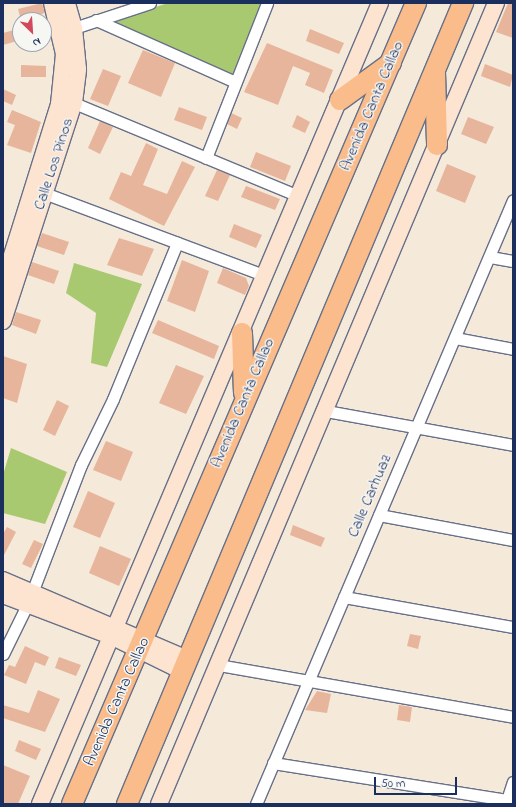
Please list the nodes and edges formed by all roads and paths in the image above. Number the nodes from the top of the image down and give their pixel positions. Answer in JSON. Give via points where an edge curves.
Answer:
{"nodes":[{"id":1,"x":52,"y":3,"type":"edge"},
{"id":2,"x":67,"y":3,"type":"edge"},
{"id":3,"x":150,"y":3,"type":"edge"},
{"id":4,"x":267,"y":3,"type":"edge"},
{"id":5,"x":380,"y":3,"type":"edge"},
{"id":6,"x":416,"y":3,"type":"edge"},
{"id":7,"x":463,"y":3,"type":"edge"},
{"id":8,"x":496,"y":3,"type":"edge"},
{"id":9,"x":96,"y":20,"type":"junction"},
{"id":10,"x":74,"y":28,"type":"junction"},
{"id":11,"x":391,"y":63,"type":"junction"},
{"id":12,"x":435,"y":69,"type":"junction"},
{"id":13,"x":235,"y":82,"type":"junction"},
{"id":14,"x":340,"y":100,"type":"junction"},
{"id":15,"x":74,"y":103,"type":"junction"},
{"id":16,"x":436,"y":145,"type":"junction"},
{"id":17,"x":206,"y":158,"type":"junction"},
{"id":18,"x":44,"y":193,"type":"junction"},
{"id":19,"x":298,"y":196,"type":"junction"},
{"id":20,"x":513,"y":200,"type":"edge"},
{"id":21,"x":177,"y":243,"type":"junction"},
{"id":22,"x":490,"y":257,"type":"junction"},
{"id":23,"x":513,"y":261,"type":"edge"},
{"id":24,"x":263,"y":275,"type":"junction"},
{"id":25,"x":3,"y":284,"type":"edge"},
{"id":26,"x":3,"y":321,"type":"edge"},
{"id":27,"x":242,"y":333,"type":"junction"},
{"id":28,"x":455,"y":338,"type":"junction"},
{"id":29,"x":513,"y":349,"type":"edge"},
{"id":30,"x":244,"y":400,"type":"junction"},
{"id":31,"x":326,"y":411,"type":"junction"},
{"id":32,"x":418,"y":425,"type":"junction"},
{"id":33,"x":513,"y":445,"type":"edge"},
{"id":34,"x":379,"y":515,"type":"junction"},
{"id":35,"x":513,"y":540,"type":"edge"},
{"id":36,"x":3,"y":580,"type":"edge"},
{"id":37,"x":3,"y":594,"type":"edge"},
{"id":38,"x":344,"y":596,"type":"junction"},
{"id":39,"x":30,"y":597,"type":"junction"},
{"id":40,"x":513,"y":627,"type":"edge"},
{"id":41,"x":115,"y":632,"type":"junction"},
{"id":42,"x":142,"y":646,"type":"junction"},
{"id":43,"x":3,"y":654,"type":"edge"},
{"id":44,"x":185,"y":665,"type":"junction"},
{"id":45,"x":219,"y":665,"type":"junction"},
{"id":46,"x":308,"y":683,"type":"junction"},
{"id":47,"x":513,"y":717,"type":"edge"},
{"id":48,"x":273,"y":763,"type":"junction"},
{"id":49,"x":513,"y":782,"type":"edge"},
{"id":50,"x":510,"y":801,"type":"edge"},
{"id":51,"x":40,"y":804,"type":"edge"},
{"id":52,"x":72,"y":804,"type":"edge"},
{"id":53,"x":127,"y":804,"type":"edge"},
{"id":54,"x":159,"y":804,"type":"edge"},
{"id":55,"x":256,"y":804,"type":"edge"}],
"edges":[{"from":1,"to":25,"type":"main road","name":"Calle Los Pinos","via":[[64,54],[59,104]]},
{"from":2,"to":10,"type":"main road","name":"Calle Los Pinos"},
{"from":3,"to":9,"type":"street"},
{"from":4,"to":13,"type":"street"},
{"from":5,"to":14,"type":"main road","name":"Avenida Canta Callao"},
{"from":6,"to":11,"type":"highway","name":"Avenida Canta Callao"},
{"from":7,"to":12,"type":"highway"},
{"from":8,"to":16,"type":"main road"},
{"from":9,"to":10,"type":"street"},
{"from":9,"to":13,"type":"street"},
{"from":10,"to":15,"type":"main road","name":"Calle Los Pinos","via":[[78,69]]},
{"from":11,"to":14,"type":"highway"},
{"from":11,"to":30,"type":"highway","name":"Avenida Canta Callao"},
{"from":12,"to":16,"type":"highway","via":[[438,92]]},
{"from":12,"to":44,"type":"highway"},
{"from":13,"to":17,"type":"street"},
{"from":14,"to":19,"type":"main road","name":"Avenida Canta Callao"},
{"from":15,"to":17,"type":"street"},
{"from":15,"to":18,"type":"main road","name":"Calle Los Pinos"},
{"from":16,"to":31,"type":"main road"},
{"from":17,"to":19,"type":"street"},
{"from":18,"to":21,"type":"street"},
{"from":18,"to":26,"type":"main road","name":"Calle Los Pinos"},
{"from":19,"to":24,"type":"main road","name":"Avenida Canta Callao"},
{"from":20,"to":22,"type":"street","name":"Calle Carhuaz"},
{"from":21,"to":24,"type":"street"},
{"from":21,"to":39,"type":"street"},
{"from":22,"to":23,"type":"street"},
{"from":22,"to":28,"type":"street","name":"Calle Carhuaz"},
{"from":24,"to":27,"type":"main road","name":"Avenida Canta Callao"},
{"from":27,"to":30,"type":"highway"},
{"from":27,"to":41,"type":"main road","name":"Avenida Canta Callao"},
{"from":28,"to":29,"type":"street"},
{"from":28,"to":32,"type":"street","name":"Calle Carhuaz"},
{"from":30,"to":42,"type":"highway","name":"Avenida Canta Callao"},
{"from":31,"to":32,"type":"street"},
{"from":31,"to":45,"type":"main road"},
{"from":32,"to":33,"type":"street"},
{"from":32,"to":34,"type":"street","name":"Calle Carhuaz"},
{"from":34,"to":35,"type":"street"},
{"from":34,"to":38,"type":"street","name":"Calle Carhuaz"},
{"from":36,"to":39,"type":"main road"},
{"from":37,"to":39,"type":"main road"},
{"from":38,"to":40,"type":"street"},
{"from":38,"to":46,"type":"street","name":"Calle Carhuaz"},
{"from":39,"to":41,"type":"main road"},
{"from":39,"to":43,"type":"street"},
{"from":41,"to":42,"type":"main road"},
{"from":41,"to":51,"type":"main road","name":"Avenida Canta Callao"},
{"from":42,"to":44,"type":"main road"},
{"from":42,"to":52,"type":"highway","name":"Avenida Canta Callao"},
{"from":44,"to":53,"type":"highway"},
{"from":45,"to":46,"type":"street"},
{"from":45,"to":54,"type":"main road"},
{"from":46,"to":47,"type":"street"},
{"from":46,"to":48,"type":"street","name":"Calle Carhuaz"},
{"from":48,"to":50,"type":"street"},
{"from":48,"to":55,"type":"street","name":"Calle Carhuaz"},
{"from":49,"to":50,"type":"street"}]}
